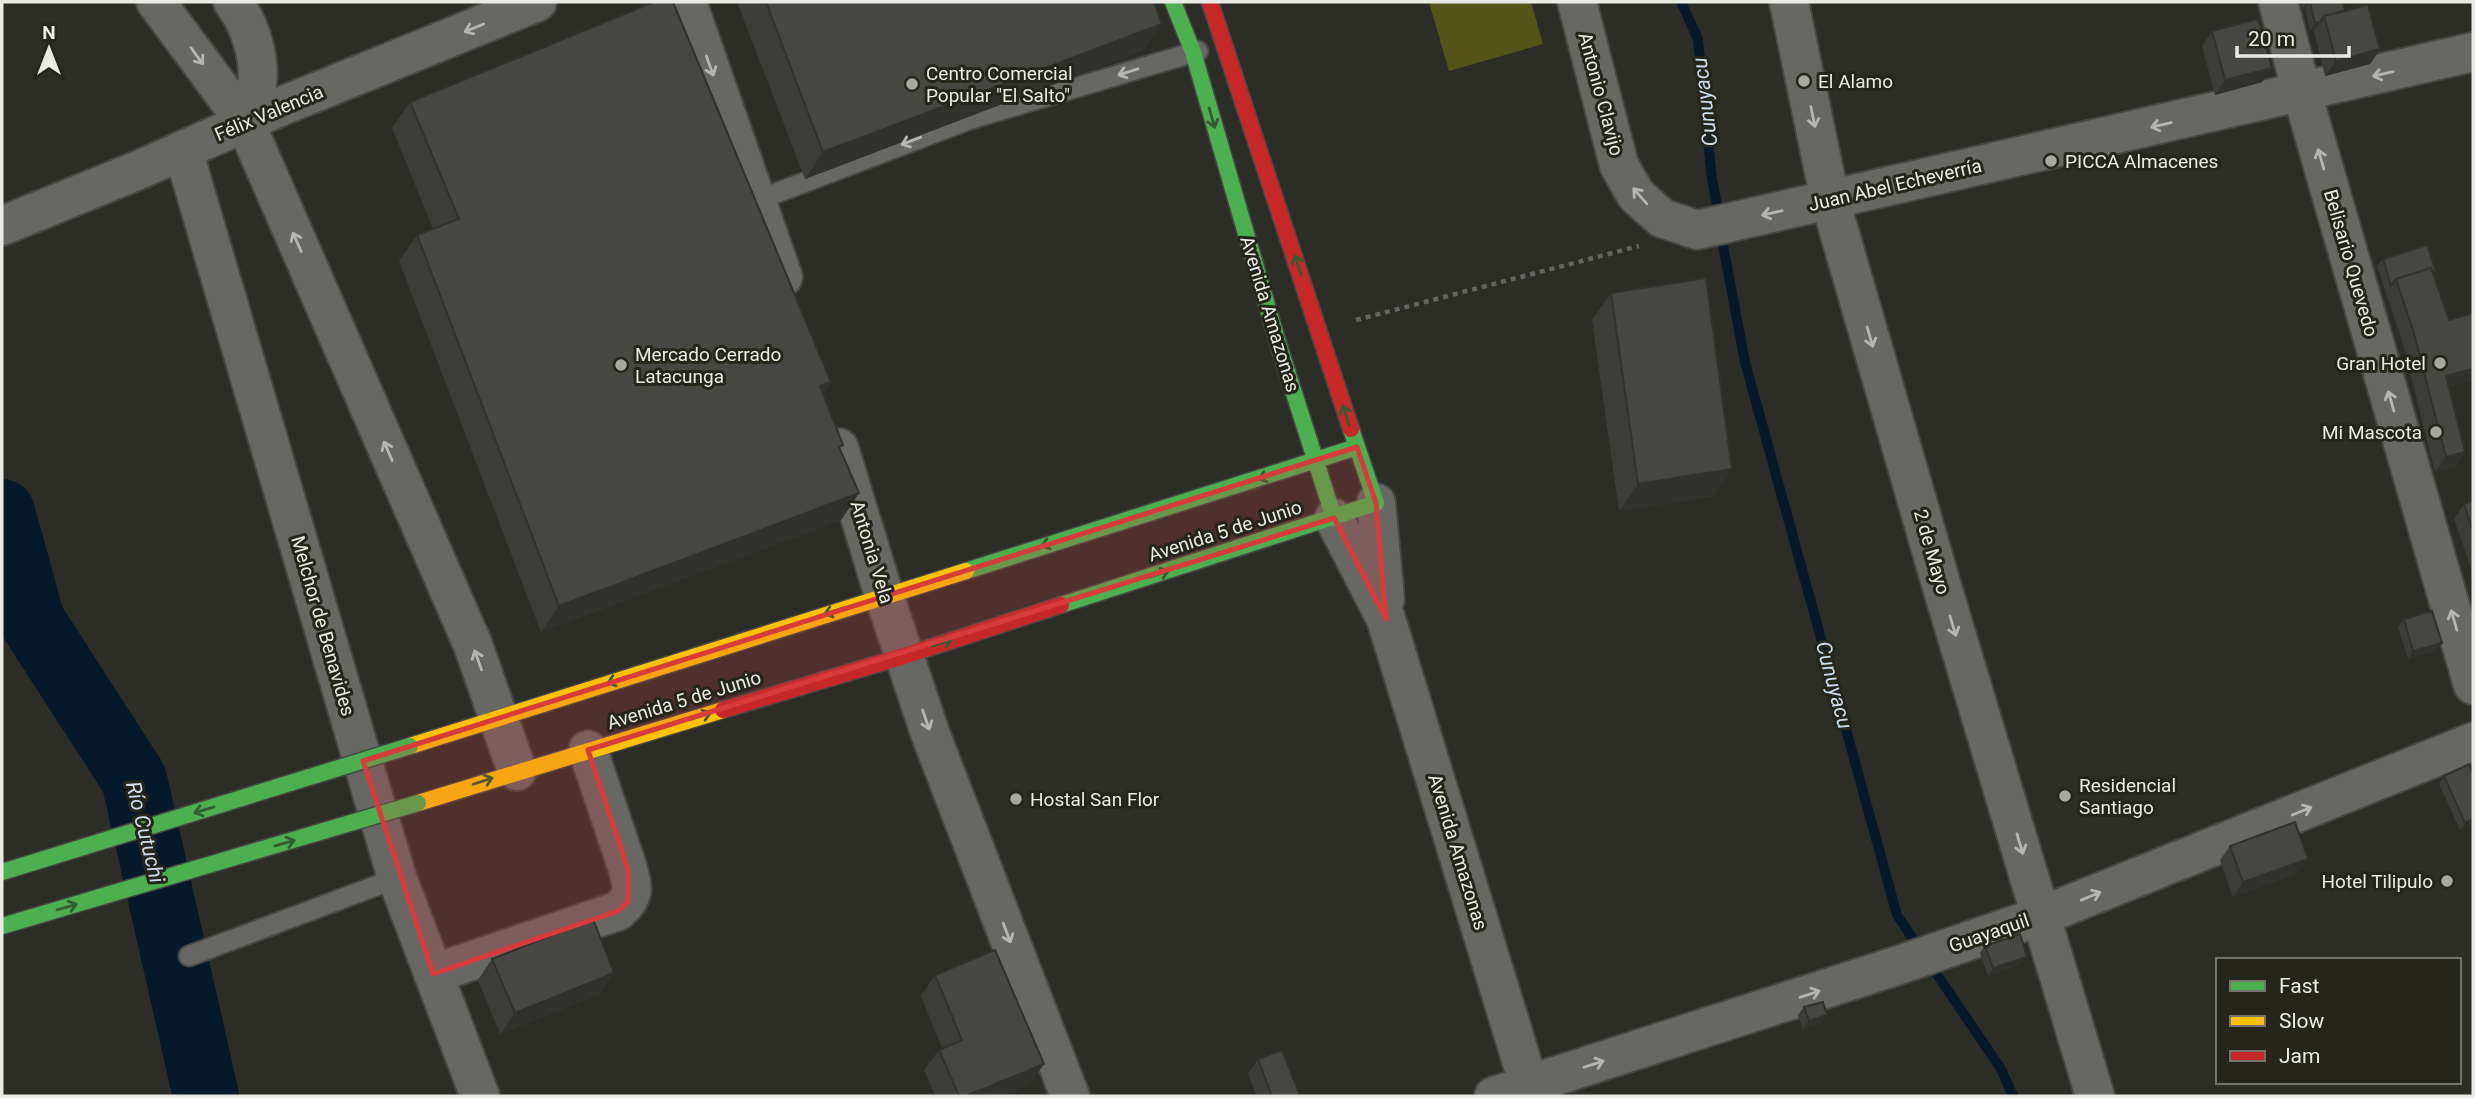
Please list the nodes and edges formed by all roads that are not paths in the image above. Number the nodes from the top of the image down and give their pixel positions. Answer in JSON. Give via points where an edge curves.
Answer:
{"nodes":[{"id":1,"x":156,"y":2,"type":"edge"},
{"id":2,"x":233,"y":2,"type":"edge"},
{"id":3,"x":537,"y":2,"type":"edge"},
{"id":4,"x":687,"y":2,"type":"edge"},
{"id":5,"x":1173,"y":2,"type":"edge"},
{"id":6,"x":1210,"y":2,"type":"edge"},
{"id":7,"x":1577,"y":2,"type":"edge"},
{"id":8,"x":1789,"y":2,"type":"edge"},
{"id":9,"x":2278,"y":2,"type":"edge"},
{"id":10,"x":1224,"y":44,"type":"junction"},
{"id":11,"x":1193,"y":52,"type":"junction"},
{"id":12,"x":2473,"y":52,"type":"edge"},
{"id":13,"x":2302,"y":93,"type":"junction"},
{"id":14,"x":245,"y":122,"type":"junction"},
{"id":15,"x":183,"y":150,"type":"junction"},
{"id":16,"x":758,"y":200,"type":"junction"},
{"id":17,"x":1830,"y":200,"type":"junction"},
{"id":18,"x":2,"y":226,"type":"edge"},
{"id":19,"x":1697,"y":230,"type":"joint"},
{"id":20,"x":792,"y":304,"type":"edge"},
{"id":21,"x":829,"y":418,"type":"edge"},
{"id":22,"x":1357,"y":447,"type":"junction"},
{"id":23,"x":1315,"y":461,"type":"junction"},
{"id":24,"x":1376,"y":503,"type":"junction"},
{"id":25,"x":1334,"y":518,"type":"junction"},
{"id":26,"x":884,"y":596,"type":"junction"},
{"id":27,"x":1386,"y":619,"type":"junction"},
{"id":28,"x":904,"y":656,"type":"junction"},
{"id":29,"x":2473,"y":685,"type":"edge"},
{"id":30,"x":499,"y":717,"type":"junction"},
{"id":31,"x":2473,"y":742,"type":"edge"},
{"id":32,"x":589,"y":750,"type":"junction"},
{"id":33,"x":517,"y":771,"type":"junction"},
{"id":34,"x":2,"y":872,"type":"edge"},
{"id":35,"x":397,"y":877,"type":"junction"},
{"id":36,"x":2041,"y":916,"type":"junction"},
{"id":37,"x":2,"y":926,"type":"edge"},
{"id":38,"x":190,"y":956,"type":"dead end"},
{"id":39,"x":433,"y":974,"type":"junction"},
{"id":40,"x":1522,"y":1093,"type":"edge"},
{"id":41,"x":480,"y":1096,"type":"edge"},
{"id":42,"x":1070,"y":1096,"type":"edge"},
{"id":43,"x":2095,"y":1096,"type":"edge"}],
"edges":[{"from":1,"to":14,"type":"street","one_way":true},
{"from":2,"to":14,"type":"street","via":[[244,16],[256,57],[256,89]]},
{"from":3,"to":14,"type":"street","name":"Félix Valencia","one_way":true},
{"from":4,"to":16,"type":"street","one_way":true},
{"from":5,"to":11,"type":"main road","name":"Avenida Amazonas"},
{"from":6,"to":10,"type":"main road","name":"Avenida Amazonas"},
{"from":19,"to":7,"type":"street","name":"Antonio Clavijo","one_way":true,"via":[[1662,218],[1636,195],[1619,165]]},
{"from":8,"to":17,"type":"street","name":"2 de Mayo","one_way":true},
{"from":9,"to":13,"type":"street","name":"Belisario Quevedo"},
{"from":10,"to":11,"type":"lane"},
{"from":22,"to":10,"type":"main road","name":"Avenida Amazonas","one_way":true},
{"from":11,"to":16,"type":"lane","one_way":true,"via":[[968,120]]},
{"from":11,"to":23,"type":"main road","name":"Avenida Amazonas","one_way":true},
{"from":12,"to":13,"type":"street","name":"Juan Abel Echeverría","one_way":true},
{"from":13,"to":17,"type":"street","name":"Juan Abel Echeverría","one_way":true},
{"from":29,"to":13,"type":"street","name":"Belisario Quevedo","one_way":true},
{"from":14,"to":15,"type":"street","name":"Félix Valencia"},
{"from":30,"to":14,"type":"street","one_way":true,"via":[[473,645]]},
{"from":15,"to":18,"type":"street","name":"Félix Valencia"},
{"from":15,"to":35,"type":"street","name":"Melchor de Benavides"},
{"from":16,"to":20,"type":"street"},
{"from":17,"to":19,"type":"street","name":"Juan Abel Echeverría","one_way":true},
{"from":17,"to":36,"type":"street","name":"2 de Mayo","one_way":true},
{"from":21,"to":26,"type":"street","name":"Antonia Vela"},
{"from":22,"to":23,"type":"main road","name":"Avenida 5 de Junio"},
{"from":22,"to":24,"type":"main road","name":"Avenida Amazonas"},
{"from":23,"to":25,"type":"main road","name":"Avenida Amazonas"},
{"from":23,"to":26,"type":"main road","name":"Avenida 5 de Junio","one_way":true},
{"from":24,"to":25,"type":"main road","name":"Avenida 5 de Junio"},
{"from":24,"to":27,"type":"street","name":"Avenida Amazonas"},
{"from":25,"to":27,"type":"street","name":"Avenida Amazonas"},
{"from":28,"to":25,"type":"main road","name":"Avenida 5 de Junio","one_way":true},
{"from":26,"to":28,"type":"street","name":"Antonia Vela"},
{"from":26,"to":30,"type":"main road","name":"Avenida 5 de Junio","one_way":true},
{"from":27,"to":40,"type":"street","name":"Avenida Amazonas"},
{"from":32,"to":28,"type":"main road","name":"Avenida 5 de Junio","one_way":true},
{"from":28,"to":42,"type":"street","name":"Antonia Vela","one_way":true},
{"from":30,"to":33,"type":"street"},
{"from":30,"to":34,"type":"main road","name":"Avenida 5 de Junio","one_way":true,"bridge":true},
{"from":36,"to":31,"type":"street","name":"Guayaquil","one_way":true},
{"from":32,"to":33,"type":"main road","name":"Avenida 5 de Junio"},
{"from":32,"to":39,"type":"street","via":[[628,869],[632,889],[628,902],[618,911]]},
{"from":37,"to":33,"type":"main road","name":"Avenida 5 de Junio","one_way":true,"bridge":true},
{"from":35,"to":38,"type":"lane"},
{"from":35,"to":39,"type":"street","name":"Melchor de Benavides"},
{"from":40,"to":36,"type":"street","name":"Guayaquil","one_way":true},
{"from":36,"to":43,"type":"street","name":"2 de Mayo"},
{"from":39,"to":41,"type":"street","name":"Melchor de Benavides"}]}
